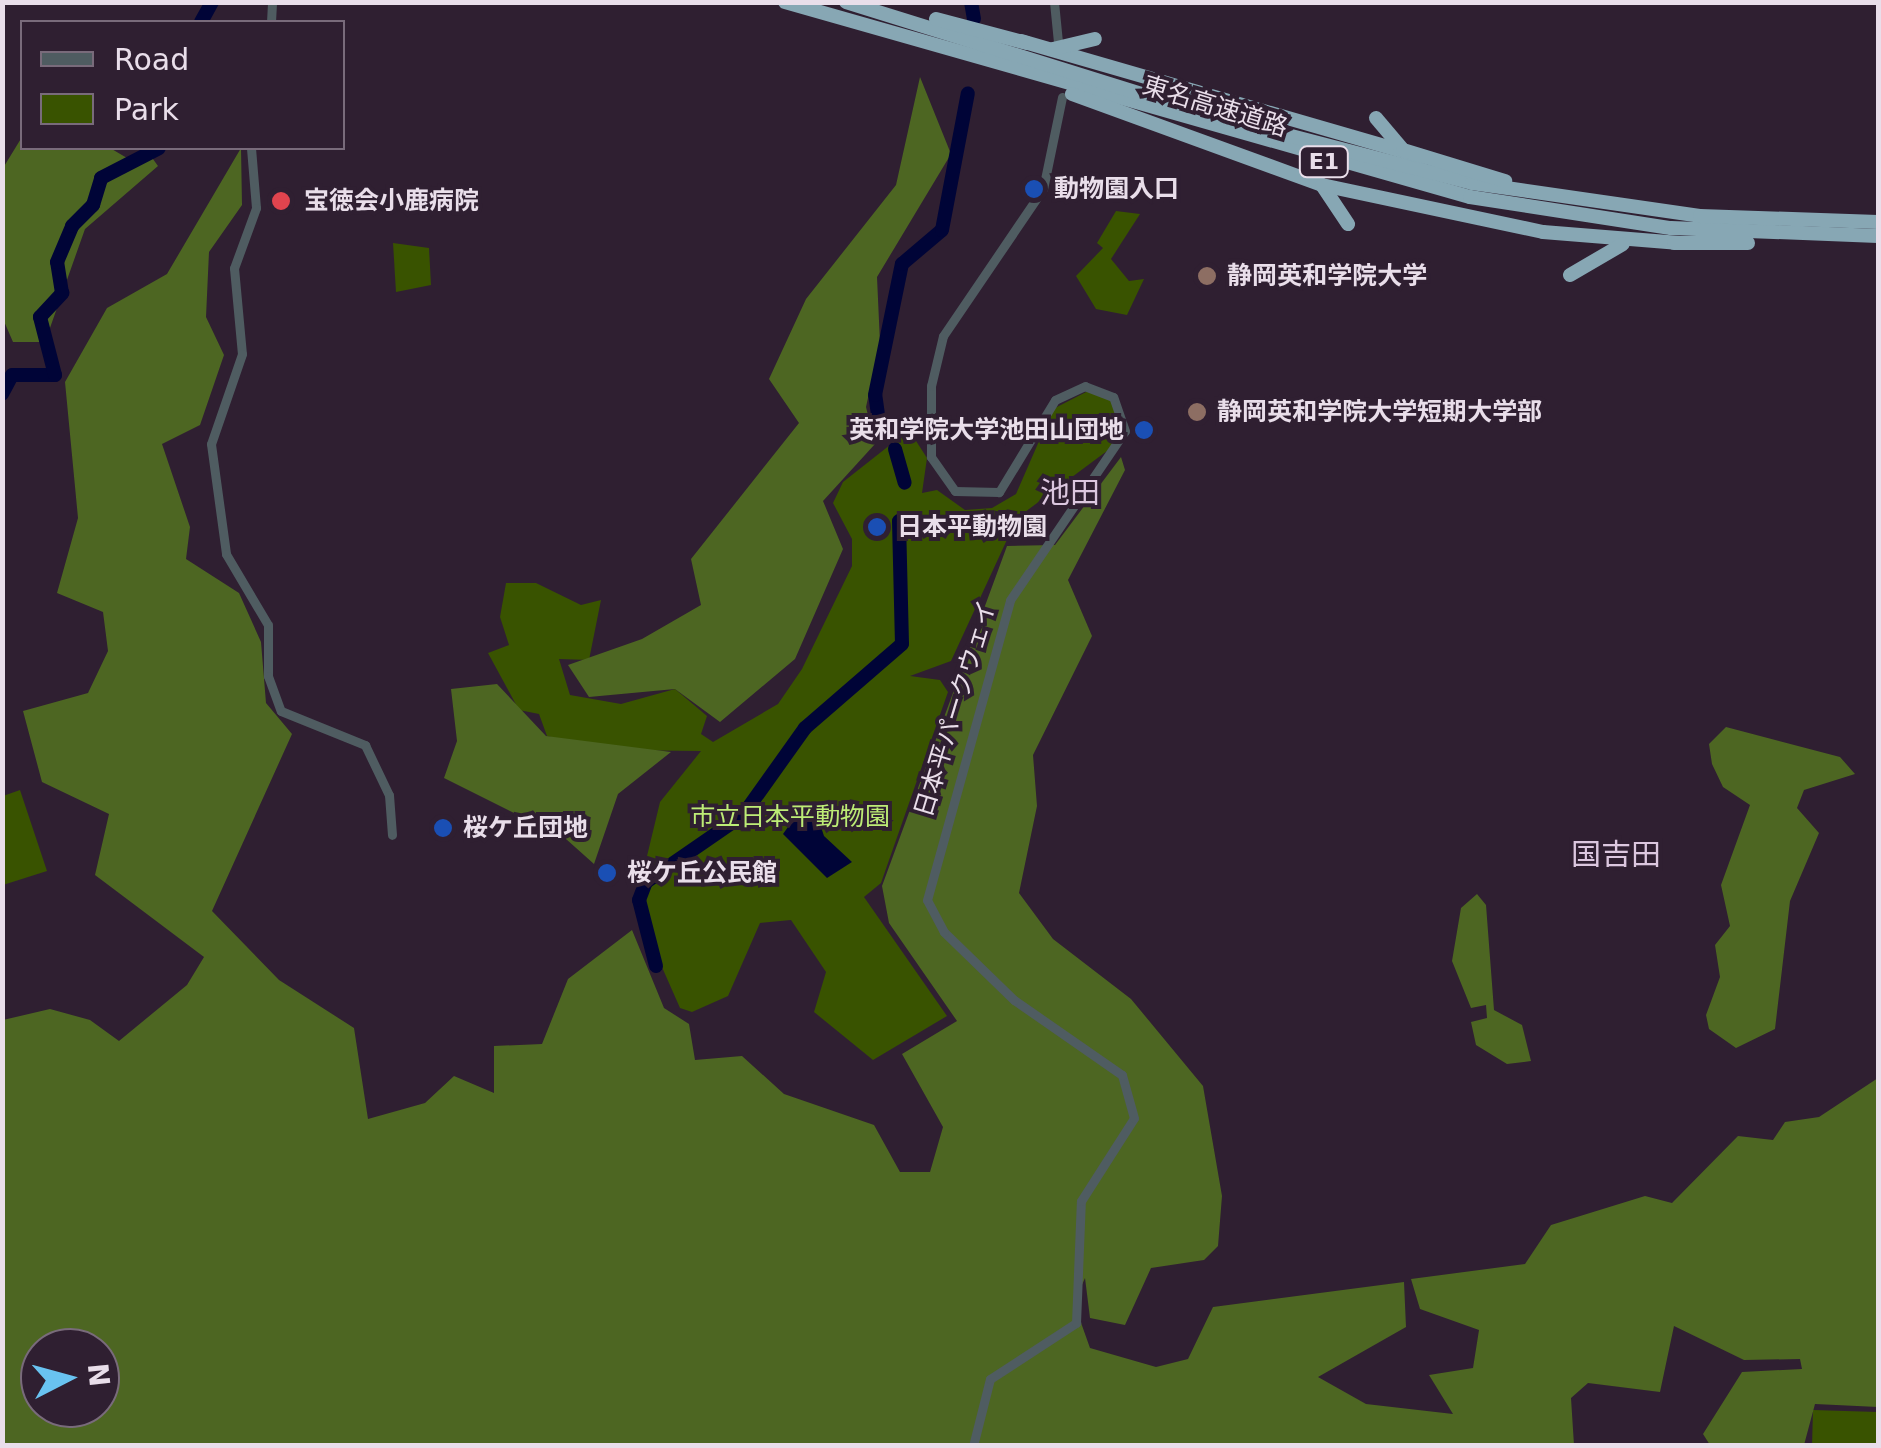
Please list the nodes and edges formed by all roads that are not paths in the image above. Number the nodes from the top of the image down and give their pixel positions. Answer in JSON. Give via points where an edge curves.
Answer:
{"nodes":[{"id":1,"x":785,"y":2,"type":"edge"},
{"id":2,"x":846,"y":2,"type":"edge"},
{"id":3,"x":862,"y":2,"type":"edge"},
{"id":4,"x":1054,"y":2,"type":"edge"},
{"id":5,"x":1095,"y":40,"type":"dead end"},
{"id":6,"x":1020,"y":41,"type":"junction"},
{"id":7,"x":1058,"y":42,"type":"dead end"},
{"id":8,"x":1038,"y":76,"type":"junction"},
{"id":9,"x":1062,"y":97,"type":"dead end"},
{"id":10,"x":1376,"y":118,"type":"dead end"},
{"id":11,"x":251,"y":150,"type":"edge"},
{"id":12,"x":1423,"y":157,"type":"junction"},
{"id":13,"x":1322,"y":186,"type":"junction"},
{"id":14,"x":1614,"y":206,"type":"junction"},
{"id":15,"x":1878,"y":222,"type":"edge"},
{"id":16,"x":1348,"y":224,"type":"dead end"},
{"id":17,"x":1878,"y":238,"type":"edge"},
{"id":18,"x":1680,"y":243,"type":"junction"},
{"id":19,"x":1570,"y":275,"type":"dead end"},
{"id":20,"x":392,"y":836,"type":"dead end"},
{"id":21,"x":973,"y":1446,"type":"edge"}],
"edges":[{"from":1,"to":8,"type":"highway","name":"東名高速道路","number":"E1"},
{"from":2,"to":14,"type":"highway","name":"東名高速道路","number":"E1","via":[[1397,166]]},
{"from":3,"to":6,"type":"highway"},
{"from":4,"to":7,"type":"street"},
{"from":5,"to":6,"type":"highway","via":[[1055,50]]},
{"from":6,"to":12,"type":"highway"},
{"from":8,"to":13,"type":"highway","via":[[1142,124]]},
{"from":8,"to":17,"type":"highway","name":"東名高速道路","number":"E1","via":[[1310,158],[1542,211],[1737,234]]},
{"from":9,"to":21,"type":"street","name":"日本平パークウェイ","via":[[1043,189],[943,336],[931,386],[931,457],[955,492],[999,492],[1054,400],[1085,386],[1113,397],[1124,431],[1010,600],[927,900],[944,932],[1014,1000],[1122,1076],[1134,1118],[1126,1144],[1080,1201],[1076,1323],[990,1379]]},
{"from":10,"to":12,"type":"highway","via":[[1396,145]]},
{"from":11,"to":20,"type":"street","via":[[256,208],[234,268],[242,354],[211,444],[226,554],[268,625],[268,676],[281,711],[365,744],[388,795]]},
{"from":12,"to":14,"type":"highway"},
{"from":13,"to":16,"type":"highway"},
{"from":13,"to":18,"type":"highway","via":[[1510,227]]},
{"from":14,"to":15,"type":"highway","name":"東名高速道路","number":"E1"},
{"from":17,"to":18,"type":"highway"},
{"from":18,"to":19,"type":"highway","via":[[1612,246]]}]}
